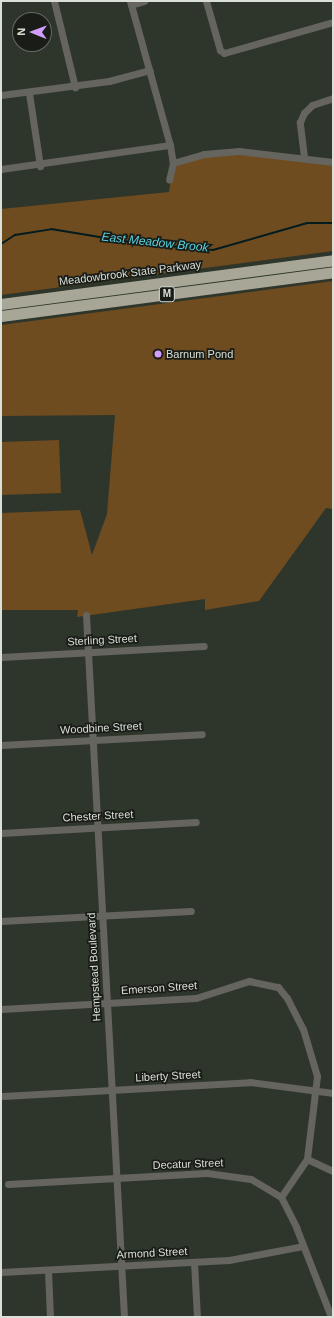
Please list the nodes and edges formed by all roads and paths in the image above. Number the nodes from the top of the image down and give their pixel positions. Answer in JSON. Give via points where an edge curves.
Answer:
{"nodes":[{"id":1,"x":54,"y":1,"type":"edge"},
{"id":2,"x":144,"y":1,"type":"edge"},
{"id":3,"x":206,"y":1,"type":"edge"},
{"id":4,"x":130,"y":3,"type":"edge"},
{"id":5,"x":333,"y":22,"type":"edge"},
{"id":6,"x":150,"y":70,"type":"junction"},
{"id":7,"x":75,"y":86,"type":"junction"},
{"id":8,"x":29,"y":93,"type":"junction"},
{"id":9,"x":1,"y":95,"type":"edge"},
{"id":10,"x":333,"y":98,"type":"edge"},
{"id":11,"x":170,"y":145,"type":"junction"},
{"id":12,"x":304,"y":157,"type":"junction"},
{"id":13,"x":333,"y":162,"type":"edge"},
{"id":14,"x":174,"y":163,"type":"junction"},
{"id":15,"x":40,"y":166,"type":"junction"},
{"id":16,"x":1,"y":169,"type":"edge"},
{"id":17,"x":169,"y":180,"type":"dead end"},
{"id":18,"x":333,"y":260,"type":"edge"},
{"id":19,"x":333,"y":272,"type":"edge"},
{"id":20,"x":1,"y":304,"type":"edge"},
{"id":21,"x":1,"y":316,"type":"edge"},
{"id":22,"x":86,"y":615,"type":"dead end"},
{"id":23,"x":204,"y":646,"type":"dead end"},
{"id":24,"x":88,"y":652,"type":"junction"},
{"id":25,"x":1,"y":657,"type":"edge"},
{"id":26,"x":202,"y":734,"type":"dead end"},
{"id":27,"x":93,"y":740,"type":"junction"},
{"id":28,"x":1,"y":745,"type":"edge"},
{"id":29,"x":196,"y":822,"type":"dead end"},
{"id":30,"x":97,"y":827,"type":"junction"},
{"id":31,"x":1,"y":833,"type":"edge"},
{"id":32,"x":191,"y":911,"type":"dead end"},
{"id":33,"x":102,"y":915,"type":"junction"},
{"id":34,"x":1,"y":921,"type":"edge"},
{"id":35,"x":107,"y":1003,"type":"junction"},
{"id":36,"x":1,"y":1009,"type":"edge"},
{"id":37,"x":112,"y":1090,"type":"junction"},
{"id":38,"x":317,"y":1090,"type":"junction"},
{"id":39,"x":333,"y":1093,"type":"edge"},
{"id":40,"x":3,"y":1096,"type":"dead end"},
{"id":41,"x":308,"y":1159,"type":"junction"},
{"id":42,"x":333,"y":1170,"type":"edge"},
{"id":43,"x":116,"y":1178,"type":"junction"},
{"id":44,"x":8,"y":1184,"type":"dead end"},
{"id":45,"x":281,"y":1197,"type":"junction"},
{"id":46,"x":303,"y":1246,"type":"junction"},
{"id":47,"x":194,"y":1262,"type":"junction"},
{"id":48,"x":121,"y":1266,"type":"junction"},
{"id":49,"x":48,"y":1270,"type":"junction"},
{"id":50,"x":1,"y":1272,"type":"edge"},
{"id":51,"x":50,"y":1317,"type":"edge"},
{"id":52,"x":124,"y":1317,"type":"edge"},
{"id":53,"x":197,"y":1317,"type":"edge"},
{"id":54,"x":331,"y":1317,"type":"edge"}],
"edges":[{"from":1,"to":7,"type":"street"},
{"from":2,"to":4,"type":"street"},
{"from":3,"to":5,"type":"street","via":[[220,50],[224,53]]},
{"from":4,"to":6,"type":"street"},
{"from":6,"to":7,"type":"street"},
{"from":6,"to":11,"type":"street"},
{"from":7,"to":8,"type":"street"},
{"from":8,"to":9,"type":"street"},
{"from":8,"to":15,"type":"street"},
{"from":10,"to":12,"type":"street","via":[[312,105],[304,113],[300,122]]},
{"from":11,"to":14,"type":"street"},
{"from":11,"to":15,"type":"street"},
{"from":12,"to":13,"type":"street"},
{"from":12,"to":14,"type":"street","via":[[239,151],[204,154]]},
{"from":14,"to":17,"type":"street"},
{"from":15,"to":16,"type":"street"},
{"from":18,"to":20,"type":"highway","name":"Meadowbrook State Parkway","number":"M"},
{"from":19,"to":21,"type":"highway","number":"M"},
{"from":22,"to":24,"type":"street","name":"Hempstead Boulevard"},
{"from":23,"to":24,"type":"street","name":"Sterling Street"},
{"from":24,"to":25,"type":"street","name":"Sterling Street"},
{"from":24,"to":27,"type":"street","name":"Hempstead Boulevard"},
{"from":26,"to":27,"type":"street","name":"Woodbine Street"},
{"from":27,"to":28,"type":"street","name":"Woodbine Street"},
{"from":27,"to":30,"type":"street","name":"Hempstead Boulevard"},
{"from":29,"to":30,"type":"street","name":"Chester Street"},
{"from":30,"to":31,"type":"street","name":"Chester Street"},
{"from":30,"to":33,"type":"street","name":"Hempstead Boulevard"},
{"from":32,"to":33,"type":"street"},
{"from":33,"to":34,"type":"street"},
{"from":33,"to":35,"type":"street","name":"Hempstead Boulevard"},
{"from":35,"to":36,"type":"street","name":"Emerson Street"},
{"from":35,"to":37,"type":"street","name":"Hempstead Boulevard"},
{"from":35,"to":38,"type":"street","name":"Emerson Street","via":[[196,998],[249,981],[270,984],[288,998],[303,1029],[314,1056]]},
{"from":37,"to":38,"type":"street","name":"Liberty Street","via":[[250,1082]]},
{"from":37,"to":40,"type":"street","name":"Liberty Street"},
{"from":37,"to":43,"type":"street","name":"Hempstead Boulevard"},
{"from":38,"to":39,"type":"street","name":"Liberty Street"},
{"from":38,"to":41,"type":"street","name":"Emerson Street"},
{"from":41,"to":42,"type":"street"},
{"from":41,"to":45,"type":"street","name":"Emerson Street"},
{"from":43,"to":44,"type":"street","name":"Decatur Street"},
{"from":43,"to":45,"type":"street","name":"Decatur Street","via":[[231,1173],[251,1179]]},
{"from":43,"to":48,"type":"street","name":"Hempstead Boulevard"},
{"from":45,"to":46,"type":"street"},
{"from":46,"to":47,"type":"street","name":"Armond Street"},
{"from":46,"to":54,"type":"street"},
{"from":47,"to":48,"type":"street","name":"Armond Street"},
{"from":47,"to":53,"type":"street"},
{"from":48,"to":49,"type":"street","name":"Armond Street"},
{"from":48,"to":52,"type":"street","name":"Hempstead Boulevard"},
{"from":49,"to":50,"type":"street","name":"Armond Street"},
{"from":49,"to":51,"type":"street"}]}
